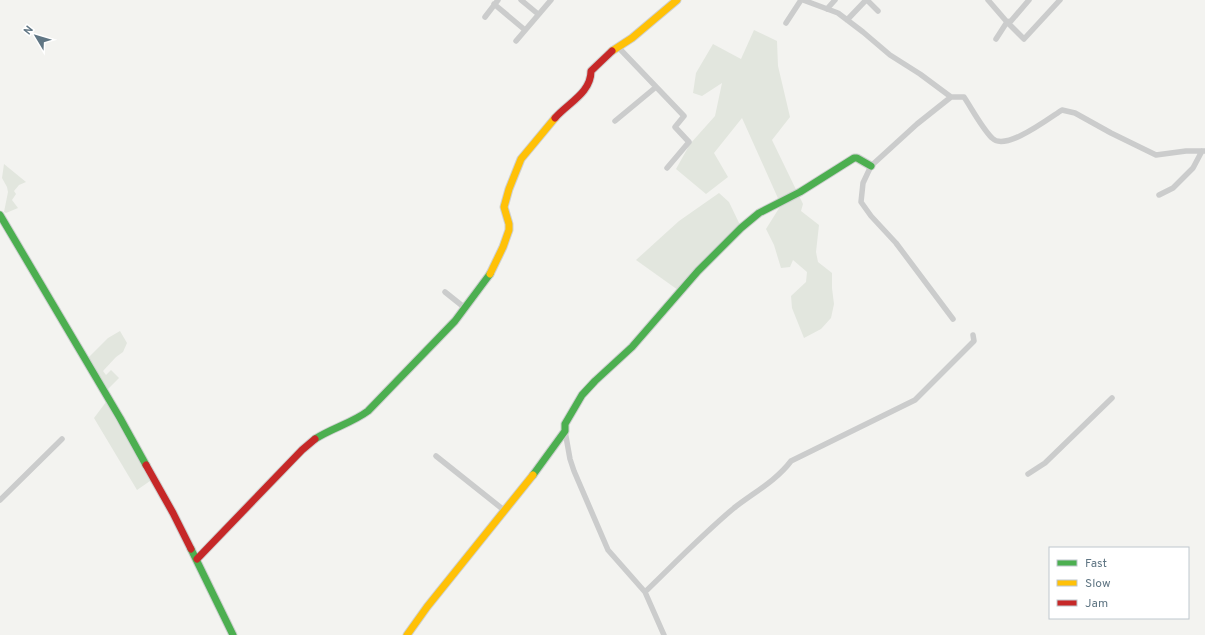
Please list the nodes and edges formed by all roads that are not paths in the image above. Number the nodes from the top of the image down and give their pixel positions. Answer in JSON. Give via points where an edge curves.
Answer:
{"nodes":[{"id":1,"x":521,"y":0,"type":"edge"},
{"id":2,"x":551,"y":0,"type":"edge"},
{"id":3,"x":677,"y":0,"type":"edge"},
{"id":4,"x":802,"y":0,"type":"edge"},
{"id":5,"x":835,"y":0,"type":"edge"},
{"id":6,"x":866,"y":0,"type":"edge"},
{"id":7,"x":1029,"y":0,"type":"edge"},
{"id":8,"x":1060,"y":0,"type":"edge"},
{"id":9,"x":992,"y":1,"type":"edge"},
{"id":10,"x":496,"y":2,"type":"edge"},
{"id":11,"x":827,"y":9,"type":"junction"},
{"id":12,"x":878,"y":12,"type":"dead end"},
{"id":13,"x":538,"y":14,"type":"junction"},
{"id":14,"x":486,"y":17,"type":"dead end"},
{"id":15,"x":847,"y":20,"type":"junction"},
{"id":16,"x":1007,"y":22,"type":"junction"},
{"id":17,"x":786,"y":23,"type":"dead end"},
{"id":18,"x":525,"y":30,"type":"junction"},
{"id":19,"x":996,"y":39,"type":"dead end"},
{"id":20,"x":516,"y":41,"type":"dead end"},
{"id":21,"x":618,"y":47,"type":"junction"},
{"id":22,"x":656,"y":87,"type":"junction"},
{"id":23,"x":951,"y":97,"type":"junction"},
{"id":24,"x":616,"y":121,"type":"dead end"},
{"id":25,"x":1204,"y":151,"type":"edge"},
{"id":26,"x":871,"y":166,"type":"junction"},
{"id":27,"x":667,"y":168,"type":"dead end"},
{"id":28,"x":1159,"y":195,"type":"dead end"},
{"id":29,"x":0,"y":215,"type":"edge"},
{"id":30,"x":445,"y":292,"type":"dead end"},
{"id":31,"x":465,"y":308,"type":"junction"},
{"id":32,"x":953,"y":318,"type":"dead end"},
{"id":33,"x":973,"y":336,"type":"dead end"},
{"id":34,"x":1112,"y":398,"type":"dead end"},
{"id":35,"x":565,"y":431,"type":"junction"},
{"id":36,"x":62,"y":439,"type":"dead end"},
{"id":37,"x":436,"y":456,"type":"dead end"},
{"id":38,"x":1028,"y":474,"type":"dead end"},
{"id":39,"x":0,"y":500,"type":"edge"},
{"id":40,"x":505,"y":511,"type":"junction"},
{"id":41,"x":197,"y":560,"type":"junction"},
{"id":42,"x":645,"y":592,"type":"junction"},
{"id":43,"x":233,"y":635,"type":"edge"},
{"id":44,"x":407,"y":635,"type":"edge"},
{"id":45,"x":664,"y":635,"type":"edge"}],
"edges":[{"from":1,"to":13,"type":"street"},
{"from":2,"to":13,"type":"street"},
{"from":3,"to":21,"type":"street"},
{"from":4,"to":11,"type":"street"},
{"from":4,"to":17,"type":"street"},
{"from":5,"to":11,"type":"street"},
{"from":6,"to":12,"type":"street"},
{"from":6,"to":15,"type":"street"},
{"from":7,"to":16,"type":"street"},
{"from":8,"to":16,"type":"street","via":[[1024,39]]},
{"from":9,"to":16,"type":"street"},
{"from":10,"to":14,"type":"street"},
{"from":10,"to":18,"type":"street"},
{"from":11,"to":15,"type":"street"},
{"from":13,"to":18,"type":"street"},
{"from":15,"to":23,"type":"street","via":[[890,55]]},
{"from":16,"to":19,"type":"street"},
{"from":18,"to":20,"type":"street"},
{"from":21,"to":22,"type":"street"},
{"from":21,"to":31,"type":"street","via":[[591,70],[591,79],[583,93],[558,115],[521,159],[504,207],[509,230],[503,247],[492,271]]},
{"from":22,"to":24,"type":"street"},
{"from":22,"to":27,"type":"street","via":[[684,116],[675,127],[689,142]]},
{"from":23,"to":25,"type":"street","via":[[964,97],[992,139],[1000,142],[1013,140],[1062,110],[1076,113],[1156,155]]},
{"from":23,"to":26,"type":"street"},
{"from":25,"to":28,"type":"street","via":[[1193,168],[1173,188]]},
{"from":26,"to":32,"type":"street","via":[[863,183],[861,202]]},
{"from":26,"to":35,"type":"street","via":[[854,158],[800,192],[759,213],[740,228],[698,271],[632,347],[582,395],[565,424]]},
{"from":29,"to":41,"type":"street","via":[[120,418]]},
{"from":30,"to":31,"type":"street"},
{"from":31,"to":41,"type":"street","via":[[368,411],[349,424],[326,432],[301,451]]},
{"from":33,"to":42,"type":"street","via":[[974,341],[915,400],[791,461],[784,471],[706,532]]},
{"from":34,"to":38,"type":"street","via":[[1045,463]]},
{"from":35,"to":40,"type":"street"},
{"from":35,"to":42,"type":"street","via":[[574,471],[608,550]]},
{"from":36,"to":39,"type":"street"},
{"from":37,"to":40,"type":"street"},
{"from":40,"to":44,"type":"street"},
{"from":41,"to":43,"type":"street"},
{"from":42,"to":45,"type":"street"}]}
